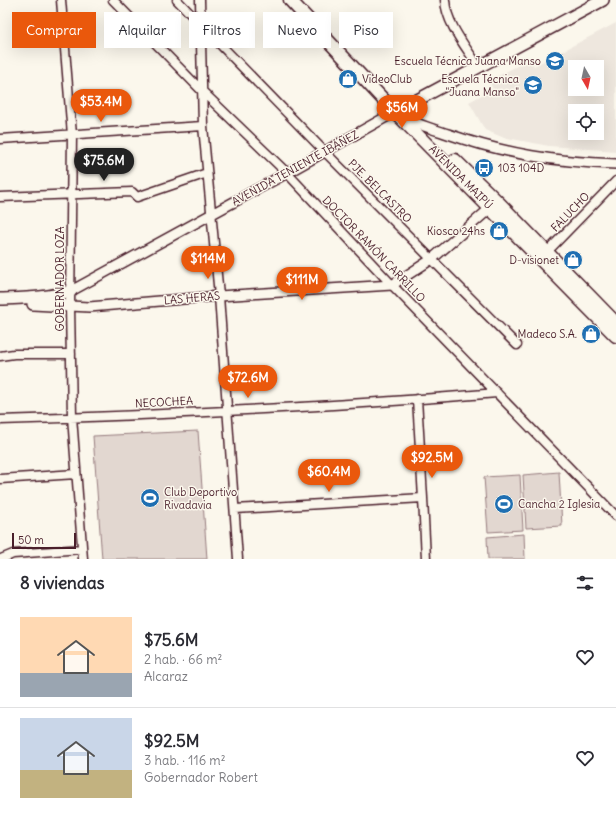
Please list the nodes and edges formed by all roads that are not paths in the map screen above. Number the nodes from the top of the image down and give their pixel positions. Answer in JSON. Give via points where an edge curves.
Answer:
{"nodes":[{"id":1,"x":61,"y":0,"type":"edge"},
{"id":2,"x":113,"y":0,"type":"edge"},
{"id":3,"x":177,"y":0,"type":"edge"},
{"id":4,"x":200,"y":0,"type":"edge"},
{"id":5,"x":290,"y":0,"type":"edge"},
{"id":6,"x":299,"y":0,"type":"edge"},
{"id":7,"x":445,"y":0,"type":"edge"},
{"id":8,"x":603,"y":0,"type":"edge"},
{"id":9,"x":200,"y":12,"type":"edge"},
{"id":10,"x":189,"y":13,"type":"edge"},
{"id":11,"x":202,"y":48,"type":"edge"},
{"id":12,"x":223,"y":48,"type":"edge"},
{"id":13,"x":478,"y":66,"type":"junction"},
{"id":14,"x":203,"y":92,"type":"junction"},
{"id":15,"x":398,"y":110,"type":"junction"},
{"id":16,"x":418,"y":124,"type":"junction"},
{"id":17,"x":203,"y":126,"type":"junction"},
{"id":18,"x":72,"y":135,"type":"junction"},
{"id":19,"x":0,"y":140,"type":"edge"},
{"id":20,"x":325,"y":152,"type":"junction"},
{"id":21,"x":616,"y":164,"type":"edge"},
{"id":22,"x":207,"y":173,"type":"junction"},
{"id":23,"x":287,"y":174,"type":"junction"},
{"id":24,"x":616,"y":181,"type":"edge"},
{"id":25,"x":71,"y":193,"type":"junction"},
{"id":26,"x":0,"y":197,"type":"edge"},
{"id":27,"x":494,"y":205,"type":"junction"},
{"id":28,"x":212,"y":213,"type":"junction"},
{"id":29,"x":543,"y":255,"type":"junction"},
{"id":30,"x":432,"y":259,"type":"junction"},
{"id":31,"x":392,"y":285,"type":"junction"},
{"id":32,"x":71,"y":291,"type":"junction"},
{"id":33,"x":219,"y":296,"type":"junction"},
{"id":34,"x":0,"y":299,"type":"edge"},
{"id":35,"x":0,"y":305,"type":"edge"},
{"id":36,"x":70,"y":306,"type":"junction"},
{"id":37,"x":611,"y":318,"type":"edge"},
{"id":38,"x":616,"y":336,"type":"edge"},
{"id":39,"x":517,"y":344,"type":"dead end"},
{"id":40,"x":71,"y":354,"type":"junction"},
{"id":41,"x":0,"y":356,"type":"edge"},
{"id":42,"x":497,"y":393,"type":"junction"},
{"id":43,"x":417,"y":400,"type":"junction"},
{"id":44,"x":227,"y":410,"type":"junction"},
{"id":45,"x":72,"y":417,"type":"junction"},
{"id":46,"x":0,"y":420,"type":"edge"},
{"id":47,"x":76,"y":474,"type":"junction"},
{"id":48,"x":0,"y":479,"type":"edge"},
{"id":49,"x":423,"y":498,"type":"junction"},
{"id":50,"x":235,"y":509,"type":"junction"},
{"id":51,"x":616,"y":516,"type":"edge"},
{"id":52,"x":82,"y":549,"type":"junction"},
{"id":53,"x":1,"y":559,"type":"edge"},
{"id":54,"x":83,"y":559,"type":"edge"},
{"id":55,"x":238,"y":559,"type":"edge"},
{"id":56,"x":426,"y":559,"type":"edge"}],
"edges":[{"from":1,"to":18,"type":"street","name":"GOBERNADOR LOZA"},
{"from":2,"to":14,"type":"street","name":"DOCTOR RAMÓN CARRILLO"},
{"from":3,"to":10,"type":"street","name":"PJE. BELCASTRO"},
{"from":4,"to":9,"type":"street"},
{"from":5,"to":15,"type":"main road","name":"AVENIDA MAIPÚ"},
{"from":6,"to":15,"type":"main road","name":"AVENIDA MAIPÚ"},
{"from":7,"to":13,"type":"street","via":[[448,18]]},
{"from":8,"to":13,"type":"main road","name":"AVENIDA TENIENTE IBÁÑEZ"},
{"from":11,"to":14,"type":"street"},
{"from":12,"to":20,"type":"street","name":"PJE. BELCASTRO"},
{"from":13,"to":15,"type":"main road","name":"AVENIDA TENIENTE IBÁÑEZ"},
{"from":14,"to":17,"type":"street"},
{"from":14,"to":23,"type":"street","name":"DOCTOR RAMÓN CARRILLO"},
{"from":15,"to":16,"type":"main road","name":"AVENIDA MAIPÚ"},
{"from":15,"to":20,"type":"street","name":"AVENIDA TENIENTE IBÁÑEZ"},
{"from":15,"to":27,"type":"main road","name":"AVENIDA MAIPÚ"},
{"from":16,"to":21,"type":"street","via":[[477,144],[530,156]]},
{"from":16,"to":27,"type":"main road","name":"AVENIDA MAIPÚ"},
{"from":17,"to":18,"type":"street"},
{"from":17,"to":22,"type":"street"},
{"from":18,"to":19,"type":"street"},
{"from":18,"to":25,"type":"street","name":"GOBERNADOR LOZA"},
{"from":20,"to":23,"type":"street","name":"AVENIDA TENIENTE IBÁÑEZ"},
{"from":20,"to":30,"type":"street","name":"PJE. BELCASTRO"},
{"from":22,"to":25,"type":"street","via":[[137,197],[132,192]]},
{"from":22,"to":28,"type":"street"},
{"from":23,"to":28,"type":"street","name":"AVENIDA TENIENTE IBÁÑEZ"},
{"from":23,"to":31,"type":"street","name":"DOCTOR RAMÓN CARRILLO"},
{"from":24,"to":29,"type":"street","name":"FALUCHO"},
{"from":25,"to":26,"type":"street"},
{"from":25,"to":32,"type":"street","name":"GOBERNADOR LOZA"},
{"from":27,"to":29,"type":"main road","name":"AVENIDA MAIPÚ"},
{"from":27,"to":30,"type":"street","name":"LAS HERAS"},
{"from":28,"to":32,"type":"street","name":"AVENIDA TENIENTE IBÁÑEZ"},
{"from":28,"to":33,"type":"street"},
{"from":29,"to":37,"type":"main road","name":"AVENIDA MAIPÚ"},
{"from":30,"to":31,"type":"street","name":"LAS HERAS"},
{"from":30,"to":39,"type":"street","name":"PJE. BELCASTRO"},
{"from":31,"to":33,"type":"street","name":"LAS HERAS"},
{"from":31,"to":42,"type":"street","name":"DOCTOR RAMÓN CARRILLO"},
{"from":32,"to":34,"type":"main road","via":[[36,298]]},
{"from":32,"to":36,"type":"street","name":"GOBERNADOR LOZA"},
{"from":33,"to":36,"type":"street","name":"LAS HERAS","via":[[89,307]]},
{"from":33,"to":44,"type":"street"},
{"from":35,"to":36,"type":"main road","name":"LAS HERAS"},
{"from":36,"to":40,"type":"street","name":"GOBERNADOR LOZA"},
{"from":37,"to":38,"type":"main road","name":"AVENIDA MAIPÚ"},
{"from":40,"to":41,"type":"street"},
{"from":40,"to":45,"type":"street","name":"GOBERNADOR LOZA"},
{"from":42,"to":43,"type":"street","name":"NECOCHEA"},
{"from":42,"to":51,"type":"street","name":"DOCTOR RAMÓN CARRILLO"},
{"from":43,"to":44,"type":"street","name":"NECOCHEA"},
{"from":43,"to":49,"type":"street"},
{"from":44,"to":45,"type":"street","name":"NECOCHEA"},
{"from":44,"to":50,"type":"street"},
{"from":45,"to":46,"type":"street","name":"NECOCHEA"},
{"from":45,"to":47,"type":"street","name":"GOBERNADOR LOZA"},
{"from":47,"to":48,"type":"street"},
{"from":47,"to":52,"type":"street","name":"GOBERNADOR LOZA"},
{"from":49,"to":50,"type":"street"},
{"from":49,"to":56,"type":"street"},
{"from":50,"to":55,"type":"street"},
{"from":52,"to":53,"type":"street","via":[[13,554]]},
{"from":52,"to":54,"type":"street","name":"GOBERNADOR LOZA"}]}
